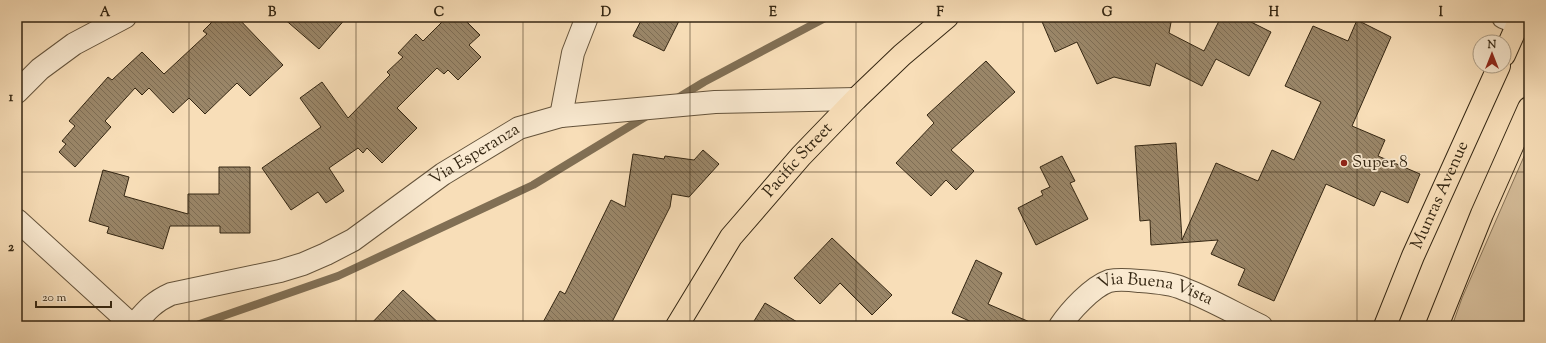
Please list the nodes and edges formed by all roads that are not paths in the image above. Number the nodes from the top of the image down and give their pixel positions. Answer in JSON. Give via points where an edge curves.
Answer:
{"nodes":[{"id":1,"x":125,"y":17,"type":"edge"},
{"id":2,"x":587,"y":17,"type":"edge"},
{"id":3,"x":947,"y":17,"type":"edge"},
{"id":4,"x":1514,"y":19,"type":"edge"},
{"id":5,"x":1510,"y":34,"type":"edge"},
{"id":6,"x":1495,"y":74,"type":"edge"},
{"id":7,"x":17,"y":92,"type":"edge"},
{"id":8,"x":856,"y":99,"type":"junction"},
{"id":9,"x":1529,"y":108,"type":"edge"},
{"id":10,"x":561,"y":116,"type":"junction"},
{"id":11,"x":17,"y":220,"type":"edge"},
{"id":12,"x":133,"y":326,"type":"edge"},
{"id":13,"x":677,"y":326,"type":"edge"},
{"id":14,"x":1060,"y":326,"type":"edge"},
{"id":15,"x":1261,"y":326,"type":"edge"},
{"id":16,"x":1385,"y":326,"type":"edge"},
{"id":17,"x":1437,"y":326,"type":"edge"}],
"edges":[{"from":1,"to":7,"type":"street","via":[[74,44],[40,69]]},
{"from":2,"to":10,"type":"street","via":[[573,53]]},
{"from":3,"to":8,"type":"main road","name":"Pacific Street"},
{"from":4,"to":5,"type":"main road"},
{"from":6,"to":16,"type":"main road","name":"Munras Avenue","via":[[1413,256]]},
{"from":8,"to":10,"type":"street","name":"Via Esperanza","via":[[715,102]]},
{"from":8,"to":13,"type":"main road","name":"Pacific Street","via":[[801,156],[731,237]]},
{"from":9,"to":17,"type":"main road","via":[[1482,214]]},
{"from":10,"to":12,"type":"street","name":"Via Esperanza","via":[[519,128],[444,174],[353,240],[326,254],[280,271],[171,294],[148,308]]},
{"from":11,"to":12,"type":"street"},
{"from":14,"to":15,"type":"street","name":"Via Buena Vista","via":[[1096,288],[1109,281],[1128,280],[1183,288]]}]}
